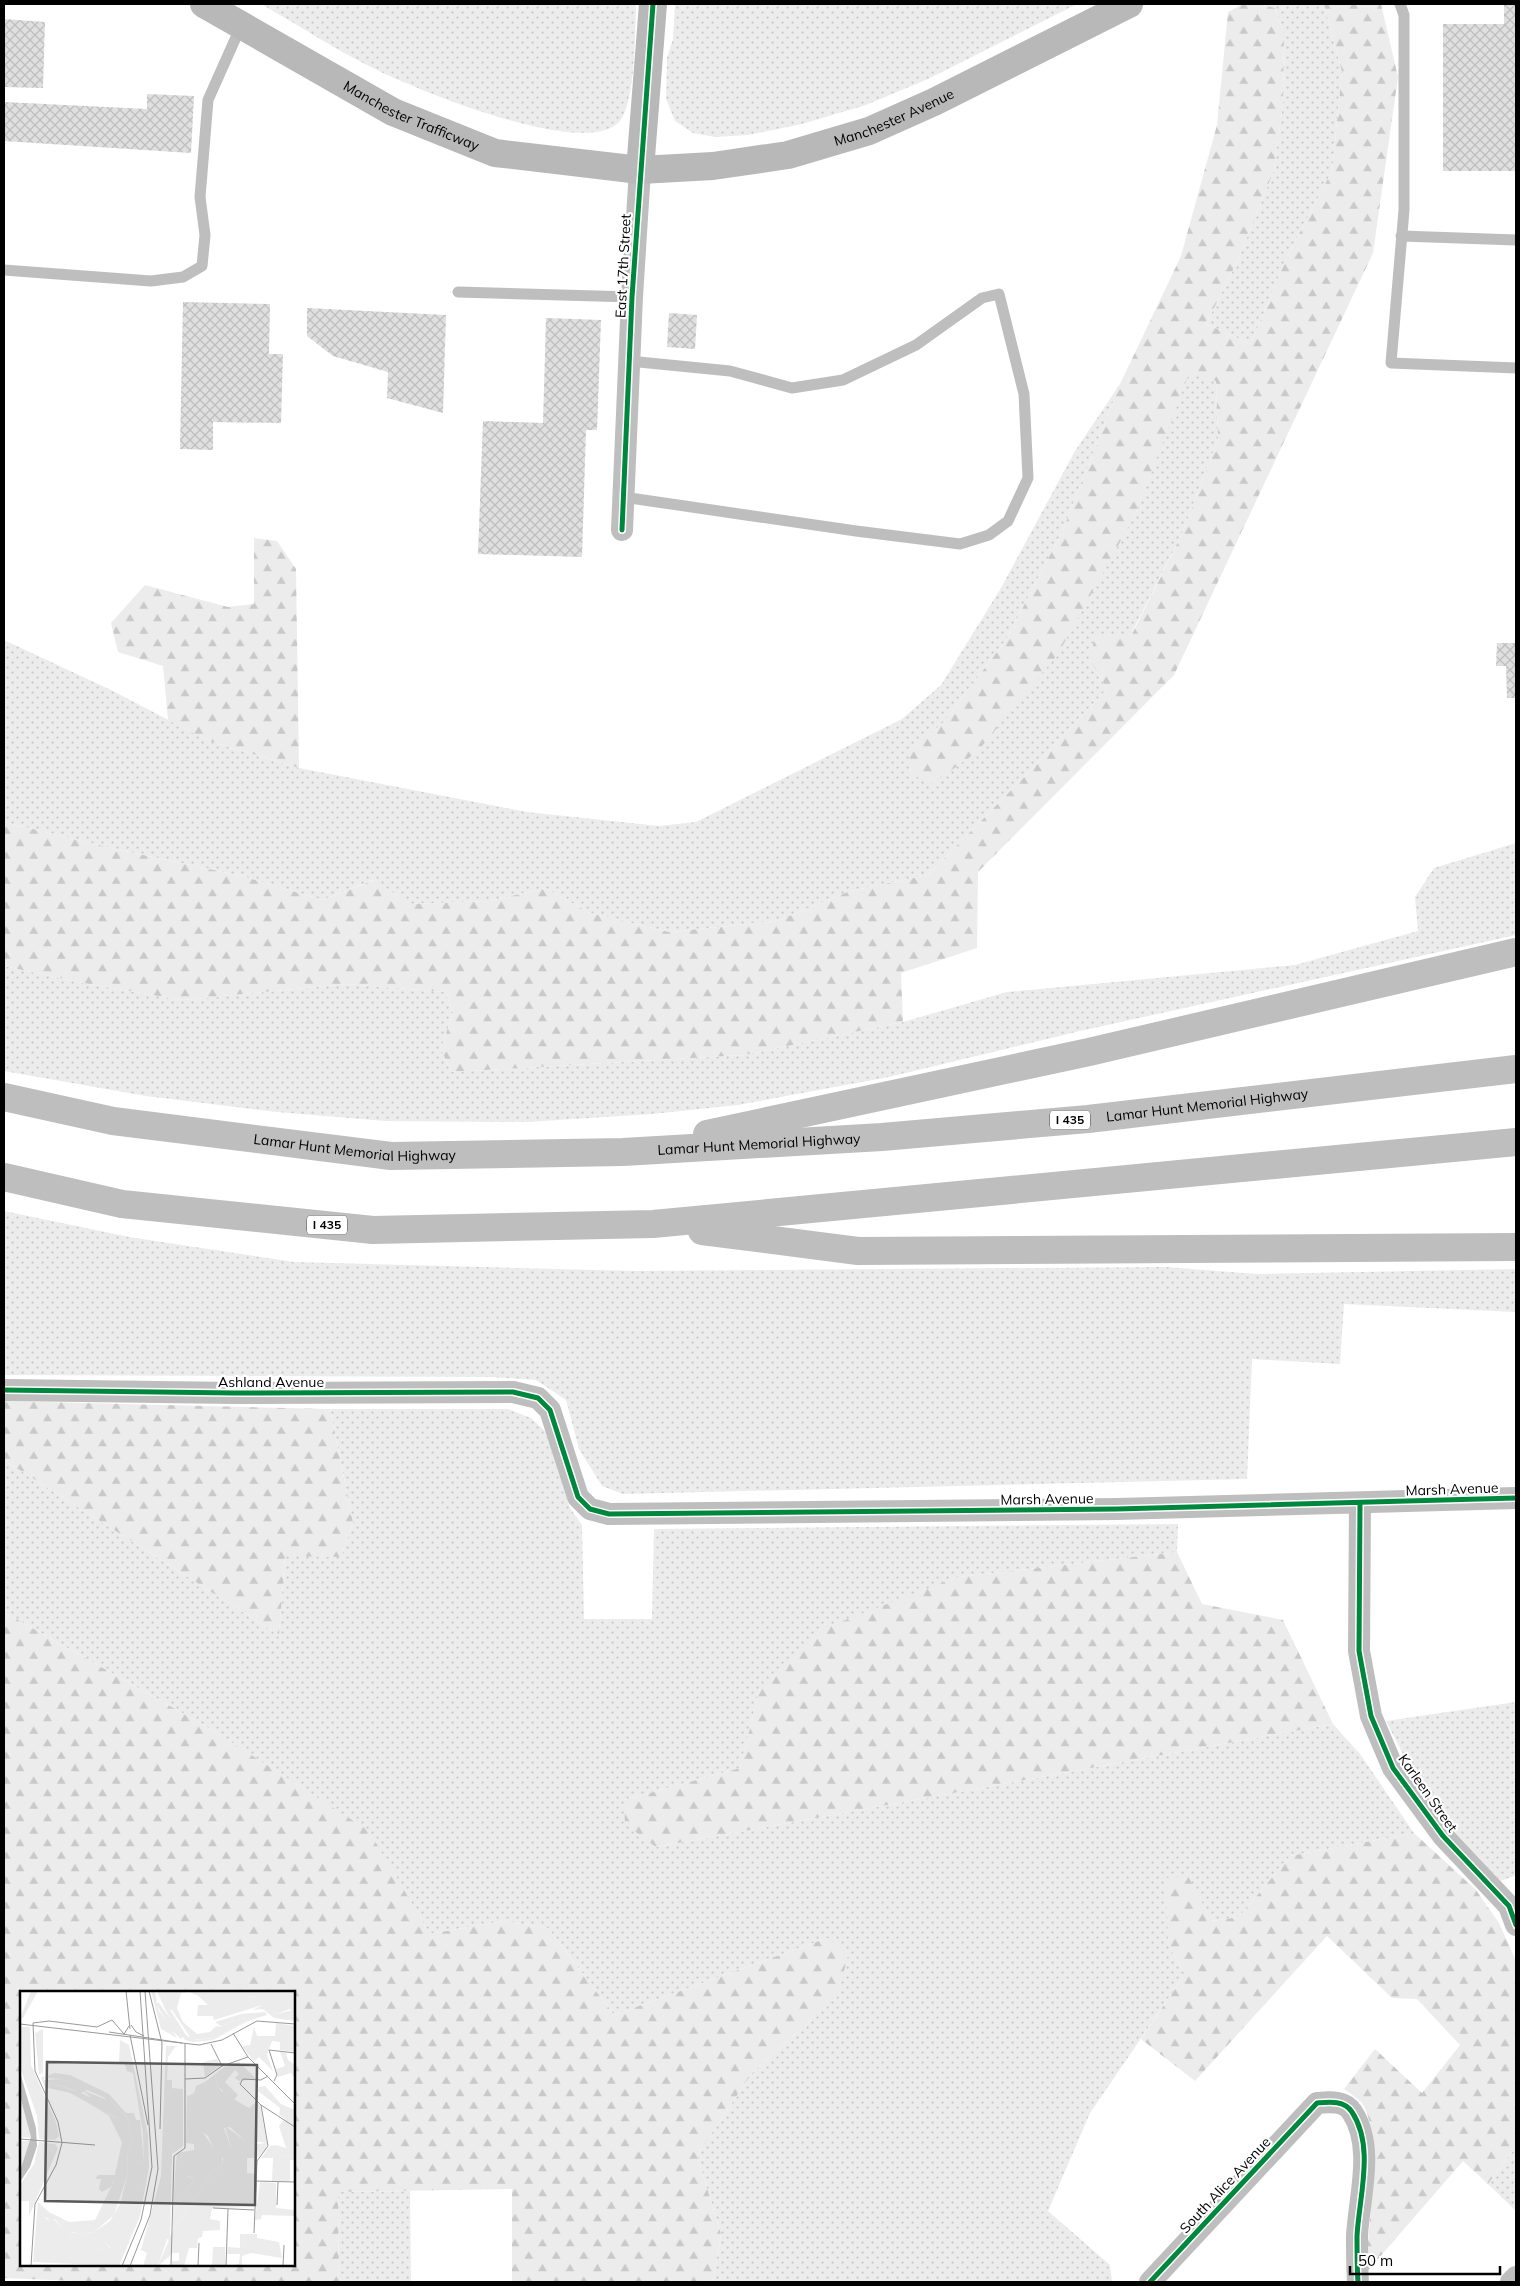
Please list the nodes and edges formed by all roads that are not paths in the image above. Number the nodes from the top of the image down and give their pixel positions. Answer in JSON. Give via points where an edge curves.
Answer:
{"nodes":[{"id":1,"x":204,"y":4,"type":"edge"},
{"id":2,"x":653,"y":4,"type":"edge"},
{"id":3,"x":1129,"y":4,"type":"edge"},
{"id":4,"x":1400,"y":4,"type":"edge"},
{"id":5,"x":241,"y":26,"type":"junction"},
{"id":6,"x":640,"y":170,"type":"junction"},
{"id":7,"x":1401,"y":236,"type":"junction"},
{"id":8,"x":1516,"y":240,"type":"edge"},
{"id":9,"x":4,"y":270,"type":"edge"},
{"id":10,"x":458,"y":292,"type":"dead end"},
{"id":11,"x":632,"y":296,"type":"junction"},
{"id":12,"x":629,"y":361,"type":"junction"},
{"id":13,"x":1516,"y":368,"type":"edge"},
{"id":14,"x":624,"y":497,"type":"junction"},
{"id":15,"x":622,"y":530,"type":"dead end"},
{"id":16,"x":1516,"y":952,"type":"edge"},
{"id":17,"x":1516,"y":1069,"type":"edge"},
{"id":18,"x":4,"y":1097,"type":"edge"},
{"id":19,"x":1516,"y":1142,"type":"edge"},
{"id":20,"x":623,"y":1152,"type":"junction"},
{"id":21,"x":4,"y":1178,"type":"edge"},
{"id":22,"x":653,"y":1224,"type":"junction"},
{"id":23,"x":1516,"y":1247,"type":"edge"},
{"id":24,"x":4,"y":1390,"type":"edge"},
{"id":25,"x":1516,"y":1498,"type":"edge"},
{"id":26,"x":582,"y":1501,"type":"joint"},
{"id":27,"x":1360,"y":1503,"type":"junction"},
{"id":28,"x":1514,"y":1911,"type":"edge"},
{"id":29,"x":1516,"y":2276,"type":"edge"},
{"id":30,"x":1150,"y":2282,"type":"edge"},
{"id":31,"x":1358,"y":2282,"type":"edge"},
{"id":32,"x":1511,"y":2282,"type":"edge"}],
"edges":[{"from":1,"to":5,"type":"main road","name":"Manchester Trafficway"},
{"from":2,"to":6,"type":"main road","name":"East 17th Street"},
{"from":3,"to":6,"type":"main road","name":"Manchester Avenue","via":[[869,131],[788,155],[713,166]]},
{"from":4,"to":7,"type":"lane","via":[[1404,15],[1404,210]]},
{"from":5,"to":6,"type":"main road","name":"Manchester Trafficway","via":[[394,112],[495,153]]},
{"from":5,"to":9,"type":"lane","via":[[208,100],[200,198],[205,235],[202,266],[183,277],[151,280]]},
{"from":6,"to":11,"type":"street","name":"East 17th Street"},
{"from":7,"to":8,"type":"lane"},
{"from":7,"to":13,"type":"lane","via":[[1391,363]]},
{"from":10,"to":11,"type":"lane"},
{"from":11,"to":12,"type":"street","name":"East 17th Street"},
{"from":12,"to":14,"type":"street","name":"East 17th Street"},
{"from":12,"to":14,"type":"lane","via":[[730,370],[792,388],[843,380],[916,345],[982,298],[999,294],[1024,394],[1028,478],[1008,521],[989,535],[960,544]]},
{"from":14,"to":15,"type":"street","name":"East 17th Street"},
{"from":16,"to":20,"type":"highway","via":[[1090,1052]]},
{"from":17,"to":20,"type":"highway","name":"Lamar Hunt Memorial Highway","number":"I 435","via":[[1078,1120],[882,1138]]},
{"from":18,"to":20,"type":"highway","name":"Lamar Hunt Memorial Highway","number":"I 435","via":[[112,1121],[391,1156]]},
{"from":19,"to":22,"type":"highway","number":"I 435"},
{"from":21,"to":22,"type":"highway","number":"I 435","via":[[122,1204],[373,1230]]},
{"from":22,"to":23,"type":"highway","via":[[858,1251]]},
{"from":24,"to":26,"type":"street","name":"Ashland Avenue","via":[[513,1392],[538,1398],[550,1410]]},
{"from":25,"to":27,"type":"street","name":"Marsh Avenue"},
{"from":26,"to":27,"type":"street","name":"Marsh Avenue","via":[[590,1509],[609,1514]]},
{"from":27,"to":28,"type":"street","name":"Karleen Street","via":[[1359,1651],[1371,1716],[1393,1768],[1443,1836]]},
{"from":29,"to":32,"type":"street"},
{"from":30,"to":31,"type":"street","name":"South Alice Avenue","via":[[1317,2103],[1338,2102],[1351,2110],[1362,2138]]}]}
